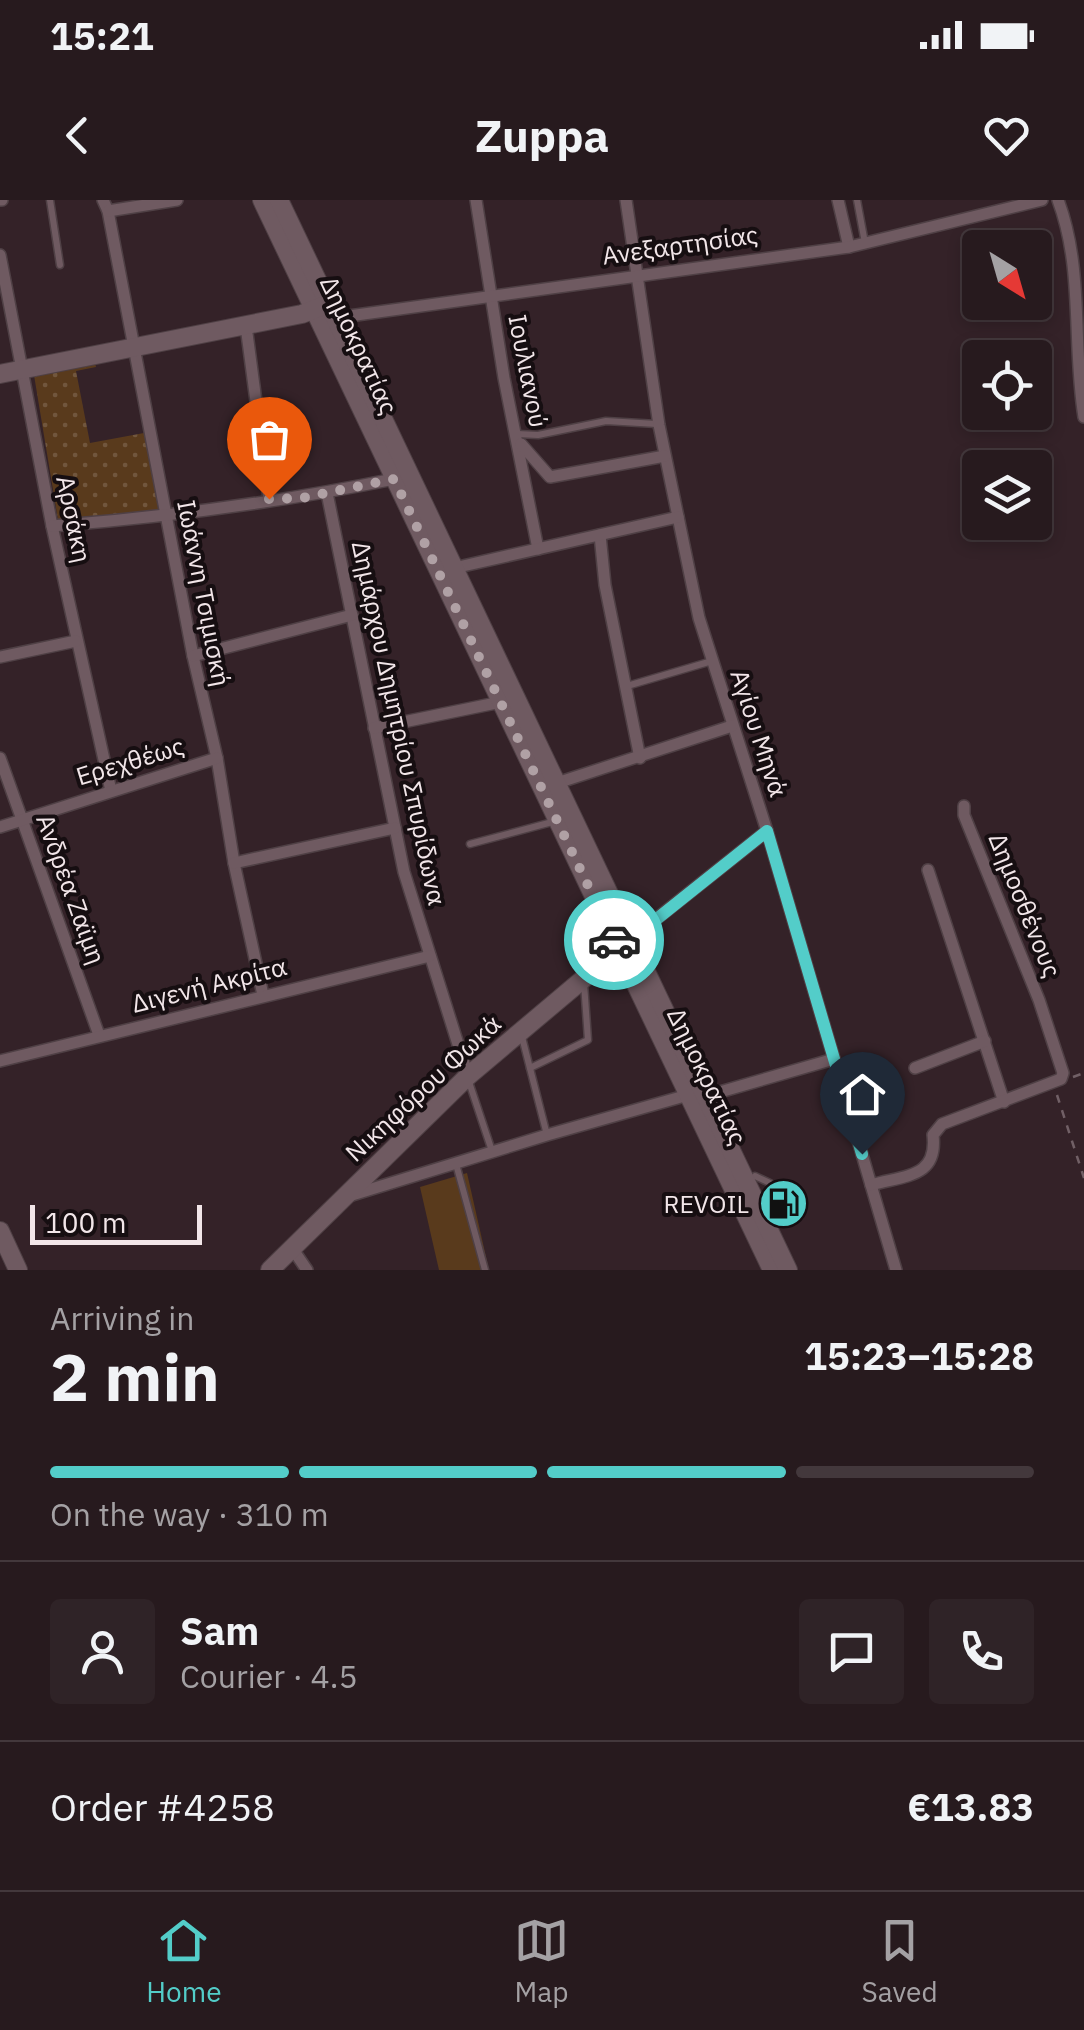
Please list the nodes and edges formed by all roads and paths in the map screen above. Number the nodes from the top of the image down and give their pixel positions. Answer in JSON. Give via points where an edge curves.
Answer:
{"nodes":[{"id":1,"x":50,"y":200,"type":"edge"},
{"id":2,"x":177,"y":200,"type":"edge"},
{"id":3,"x":476,"y":200,"type":"edge"},
{"id":4,"x":626,"y":200,"type":"edge"},
{"id":5,"x":838,"y":200,"type":"edge"},
{"id":6,"x":856,"y":200,"type":"edge"},
{"id":7,"x":1042,"y":200,"type":"edge"},
{"id":8,"x":1058,"y":200,"type":"edge"},
{"id":9,"x":279,"y":201,"type":"edge"},
{"id":10,"x":1025,"y":202,"type":"edge"},
{"id":11,"x":106,"y":206,"type":"edge"},
{"id":12,"x":865,"y":244,"type":"junction"},
{"id":13,"x":849,"y":248,"type":"junction"},
{"id":14,"x":0,"y":256,"type":"edge"},
{"id":15,"x":60,"y":266,"type":"dead end"},
{"id":16,"x":638,"y":276,"type":"junction"},
{"id":17,"x":3,"y":294,"type":"edge"},
{"id":18,"x":491,"y":296,"type":"junction"},
{"id":19,"x":325,"y":315,"type":"junction"},
{"id":20,"x":246,"y":326,"type":"junction"},
{"id":21,"x":134,"y":350,"type":"junction"},
{"id":22,"x":20,"y":371,"type":"junction"},
{"id":23,"x":0,"y":374,"type":"edge"},
{"id":24,"x":1084,"y":417,"type":"edge"},
{"id":25,"x":659,"y":425,"type":"junction"},
{"id":26,"x":517,"y":437,"type":"junction"},
{"id":27,"x":664,"y":456,"type":"junction"},
{"id":28,"x":394,"y":479,"type":"junction"},
{"id":29,"x":327,"y":493,"type":"junction"},
{"id":30,"x":269,"y":499,"type":"junction"},
{"id":31,"x":678,"y":517,"type":"junction"},
{"id":32,"x":166,"y":518,"type":"junction"},
{"id":33,"x":52,"y":526,"type":"junction"},
{"id":34,"x":600,"y":535,"type":"junction"},
{"id":35,"x":538,"y":549,"type":"junction"},
{"id":36,"x":454,"y":568,"type":"junction"},
{"id":37,"x":352,"y":614,"type":"junction"},
{"id":38,"x":76,"y":641,"type":"junction"},
{"id":39,"x":193,"y":656,"type":"junction"},
{"id":40,"x":0,"y":657,"type":"edge"},
{"id":41,"x":712,"y":661,"type":"junction"},
{"id":42,"x":625,"y":687,"type":"junction"},
{"id":43,"x":499,"y":709,"type":"junction"},
{"id":44,"x":732,"y":726,"type":"junction"},
{"id":45,"x":374,"y":728,"type":"junction"},
{"id":46,"x":0,"y":758,"type":"edge"},
{"id":47,"x":217,"y":758,"type":"junction"},
{"id":48,"x":640,"y":758,"type":"junction"},
{"id":49,"x":557,"y":783,"type":"junction"},
{"id":50,"x":112,"y":790,"type":"junction"},
{"id":51,"x":964,"y":806,"type":"dead end"},
{"id":52,"x":22,"y":819,"type":"junction"},
{"id":53,"x":557,"y":821,"type":"junction"},
{"id":54,"x":0,"y":827,"type":"edge"},
{"id":55,"x":395,"y":828,"type":"junction"},
{"id":56,"x":767,"y":831,"type":"junction"},
{"id":57,"x":470,"y":844,"type":"dead end"},
{"id":58,"x":234,"y":863,"type":"junction"},
{"id":59,"x":928,"y":870,"type":"dead end"},
{"id":60,"x":625,"y":944,"type":"junction"},
{"id":61,"x":430,"y":956,"type":"junction"},
{"id":62,"x":584,"y":976,"type":"junction"},
{"id":63,"x":262,"y":995,"type":"junction"},
{"id":64,"x":520,"y":1031,"type":"junction"},
{"id":65,"x":98,"y":1035,"type":"junction"},
{"id":66,"x":985,"y":1040,"type":"junction"},
{"id":67,"x":834,"y":1059,"type":"junction"},
{"id":68,"x":0,"y":1061,"type":"edge"},
{"id":69,"x":530,"y":1068,"type":"junction"},
{"id":70,"x":915,"y":1068,"type":"dead end"},
{"id":71,"x":468,"y":1076,"type":"junction"},
{"id":72,"x":1057,"y":1081,"type":"junction"},
{"id":73,"x":697,"y":1096,"type":"junction"},
{"id":74,"x":1004,"y":1102,"type":"junction"},
{"id":75,"x":547,"y":1134,"type":"junction"},
{"id":76,"x":492,"y":1152,"type":"junction"},
{"id":77,"x":456,"y":1163,"type":"junction"},
{"id":78,"x":755,"y":1176,"type":"dead end"},
{"id":79,"x":1084,"y":1178,"type":"edge"},
{"id":80,"x":871,"y":1185,"type":"junction"},
{"id":81,"x":343,"y":1198,"type":"junction"},
{"id":82,"x":780,"y":1220,"type":"dead end"},
{"id":83,"x":2,"y":1242,"type":"edge"},
{"id":84,"x":292,"y":1248,"type":"junction"},
{"id":85,"x":18,"y":1270,"type":"edge"},
{"id":86,"x":270,"y":1270,"type":"edge"},
{"id":87,"x":307,"y":1270,"type":"edge"},
{"id":88,"x":485,"y":1270,"type":"edge"},
{"id":89,"x":772,"y":1270,"type":"edge"},
{"id":90,"x":788,"y":1270,"type":"edge"},
{"id":91,"x":896,"y":1270,"type":"edge"}],
"edges":[{"from":1,"to":15,"type":"lane"},
{"from":2,"to":11,"type":"street"},
{"from":3,"to":18,"type":"street","name":"Ιουλιανού"},
{"from":4,"to":16,"type":"street","name":"Αγίου Μηνά"},
{"from":5,"to":13,"type":"street"},
{"from":6,"to":12,"type":"lane"},
{"from":7,"to":10,"type":"street","name":"Ανεξαρτησίας"},
{"from":8,"to":24,"type":"street","via":[[1077,260]]},
{"from":9,"to":19,"type":"main road","name":"Δημοκρατίας"},
{"from":10,"to":12,"type":"street","name":"Ανεξαρτησίας"},
{"from":11,"to":21,"type":"street","name":"Ιωάννη Τσιμισκή"},
{"from":12,"to":13,"type":"street","name":"Ανεξαρτησίας"},
{"from":13,"to":16,"type":"street","name":"Ανεξαρτησίας"},
{"from":14,"to":17,"type":"street","name":"Αρσάκη"},
{"from":16,"to":18,"type":"street","name":"Ανεξαρτησίας"},
{"from":16,"to":25,"type":"street","name":"Αγίου Μηνά"},
{"from":17,"to":22,"type":"street","name":"Αρσάκη"},
{"from":18,"to":19,"type":"street","name":"Ανεξαρτησίας"},
{"from":18,"to":26,"type":"street","name":"Ιουλιανού"},
{"from":19,"to":20,"type":"main road","name":"Ανεξαρτησίας"},
{"from":19,"to":28,"type":"main road","name":"Δημοκρατίας"},
{"from":19,"to":36,"type":"main road","name":"Δημοκρατίας"},
{"from":20,"to":21,"type":"main road","name":"Ανεξαρτησίας"},
{"from":20,"to":30,"type":"street"},
{"from":21,"to":22,"type":"main road","name":"Ανεξαρτησίας"},
{"from":21,"to":32,"type":"street","name":"Ιωάννη Τσιμισκή"},
{"from":22,"to":23,"type":"main road","name":"Ανεξαρτησίας"},
{"from":22,"to":33,"type":"street","name":"Αρσάκη"},
{"from":25,"to":26,"type":"lane","via":[[606,421]]},
{"from":25,"to":27,"type":"street","name":"Αγίου Μηνά"},
{"from":26,"to":27,"type":"street","via":[[550,477]]},
{"from":26,"to":35,"type":"street","name":"Ιουλιανού"},
{"from":27,"to":31,"type":"street","name":"Αγίου Μηνά"},
{"from":28,"to":29,"type":"street"},
{"from":28,"to":43,"type":"main road","name":"Δημοκρατίας"},
{"from":29,"to":30,"type":"street"},
{"from":29,"to":37,"type":"street","name":"Δημάρχου Δημητρίου Σπυρίδωνα"},
{"from":30,"to":32,"type":"street"},
{"from":31,"to":34,"type":"street"},
{"from":31,"to":41,"type":"street","name":"Αγίου Μηνά"},
{"from":32,"to":33,"type":"street"},
{"from":32,"to":39,"type":"street","name":"Ιωάννη Τσιμισκή"},
{"from":33,"to":38,"type":"street","name":"Αρσάκη"},
{"from":34,"to":35,"type":"street"},
{"from":34,"to":42,"type":"street"},
{"from":35,"to":36,"type":"street"},
{"from":36,"to":49,"type":"main road","name":"Δημοκρατίας"},
{"from":37,"to":39,"type":"street"},
{"from":37,"to":45,"type":"street","name":"Δημάρχου Δημητρίου Σπυρίδωνα"},
{"from":38,"to":40,"type":"street"},
{"from":38,"to":50,"type":"street","name":"Αρσάκη"},
{"from":39,"to":47,"type":"street","name":"Ιωάννη Τσιμισκή"},
{"from":41,"to":42,"type":"lane"},
{"from":41,"to":44,"type":"street","name":"Αγίου Μηνά"},
{"from":42,"to":48,"type":"street"},
{"from":43,"to":45,"type":"street"},
{"from":43,"to":53,"type":"main road","name":"Δημοκρατίας"},
{"from":44,"to":48,"type":"street"},
{"from":44,"to":56,"type":"street","name":"Αγίου Μηνά"},
{"from":45,"to":55,"type":"street","name":"Δημάρχου Δημητρίου Σπυρίδωνα"},
{"from":46,"to":52,"type":"street","name":"Ανδρέα Ζαϊμη"},
{"from":47,"to":50,"type":"street","name":"Ερεχθέως"},
{"from":47,"to":58,"type":"street","name":"Ιωάννη Τσιμισκή"},
{"from":48,"to":49,"type":"street"},
{"from":49,"to":60,"type":"main road","name":"Δημοκρατίας"},
{"from":50,"to":52,"type":"street","name":"Ερεχθέως"},
{"from":51,"to":72,"type":"street","name":"Δημοσθένους","via":[[1039,1000],[1063,1072]]},
{"from":52,"to":54,"type":"street","name":"Ερεχθέως"},
{"from":52,"to":65,"type":"street","name":"Ανδρέα Ζαϊμη"},
{"from":53,"to":57,"type":"lane"},
{"from":53,"to":60,"type":"main road","name":"Δημοκρατίας"},
{"from":55,"to":58,"type":"street"},
{"from":55,"to":61,"type":"street","name":"Δημάρχου Δημητρίου Σπυρίδωνα"},
{"from":56,"to":60,"type":"street"},
{"from":56,"to":67,"type":"street","name":"Αγίου Μηνά"},
{"from":58,"to":63,"type":"street","name":"Ιωάννη Τσιμισκή"},
{"from":59,"to":66,"type":"street"},
{"from":60,"to":62,"type":"main road","name":"Νικηφόρου Φωκά"},
{"from":60,"to":73,"type":"main road","name":"Δημοκρατίας"},
{"from":61,"to":63,"type":"street","name":"Διγενή Ακρίτα"},
{"from":61,"to":71,"type":"street","name":"Δημάρχου Δημητρίου Σπυρίδωνα"},
{"from":62,"to":64,"type":"main road","name":"Νικηφόρου Φωκά"},
{"from":62,"to":69,"type":"lane","via":[[588,1040]]},
{"from":63,"to":65,"type":"street","name":"Διγενή Ακρίτα"},
{"from":64,"to":69,"type":"lane"},
{"from":64,"to":71,"type":"main road","name":"Νικηφόρου Φωκά"},
{"from":65,"to":68,"type":"street","name":"Διγενή Ακρίτα"},
{"from":66,"to":70,"type":"street"},
{"from":66,"to":74,"type":"street"},
{"from":67,"to":73,"type":"street"},
{"from":67,"to":80,"type":"street","name":"Αγίου Μηνά"},
{"from":69,"to":75,"type":"lane"},
{"from":71,"to":76,"type":"lane"},
{"from":71,"to":81,"type":"main road","name":"Νικηφόρου Φωκά"},
{"from":72,"to":74,"type":"street"},
{"from":72,"to":79,"type":"path"},
{"from":73,"to":75,"type":"street"},
{"from":73,"to":89,"type":"main road","name":"Δημοκρατίας"},
{"from":73,"to":90,"type":"main road","name":"Δημοκρατίας"},
{"from":74,"to":80,"type":"street","via":[[936,1128],[932,1163],[924,1169]]},
{"from":75,"to":76,"type":"street"},
{"from":76,"to":77,"type":"street"},
{"from":77,"to":81,"type":"street"},
{"from":77,"to":88,"type":"lane"},
{"from":78,"to":82,"type":"lane","via":[[770,1183],[783,1210]]},
{"from":80,"to":91,"type":"street","name":"Αγίου Μηνά"},
{"from":81,"to":84,"type":"main road","name":"Νικηφόρου Φωκά"},
{"from":83,"to":85,"type":"main road"},
{"from":84,"to":86,"type":"main road","name":"Νικηφόρου Φωκά"},
{"from":84,"to":87,"type":"street"}]}
